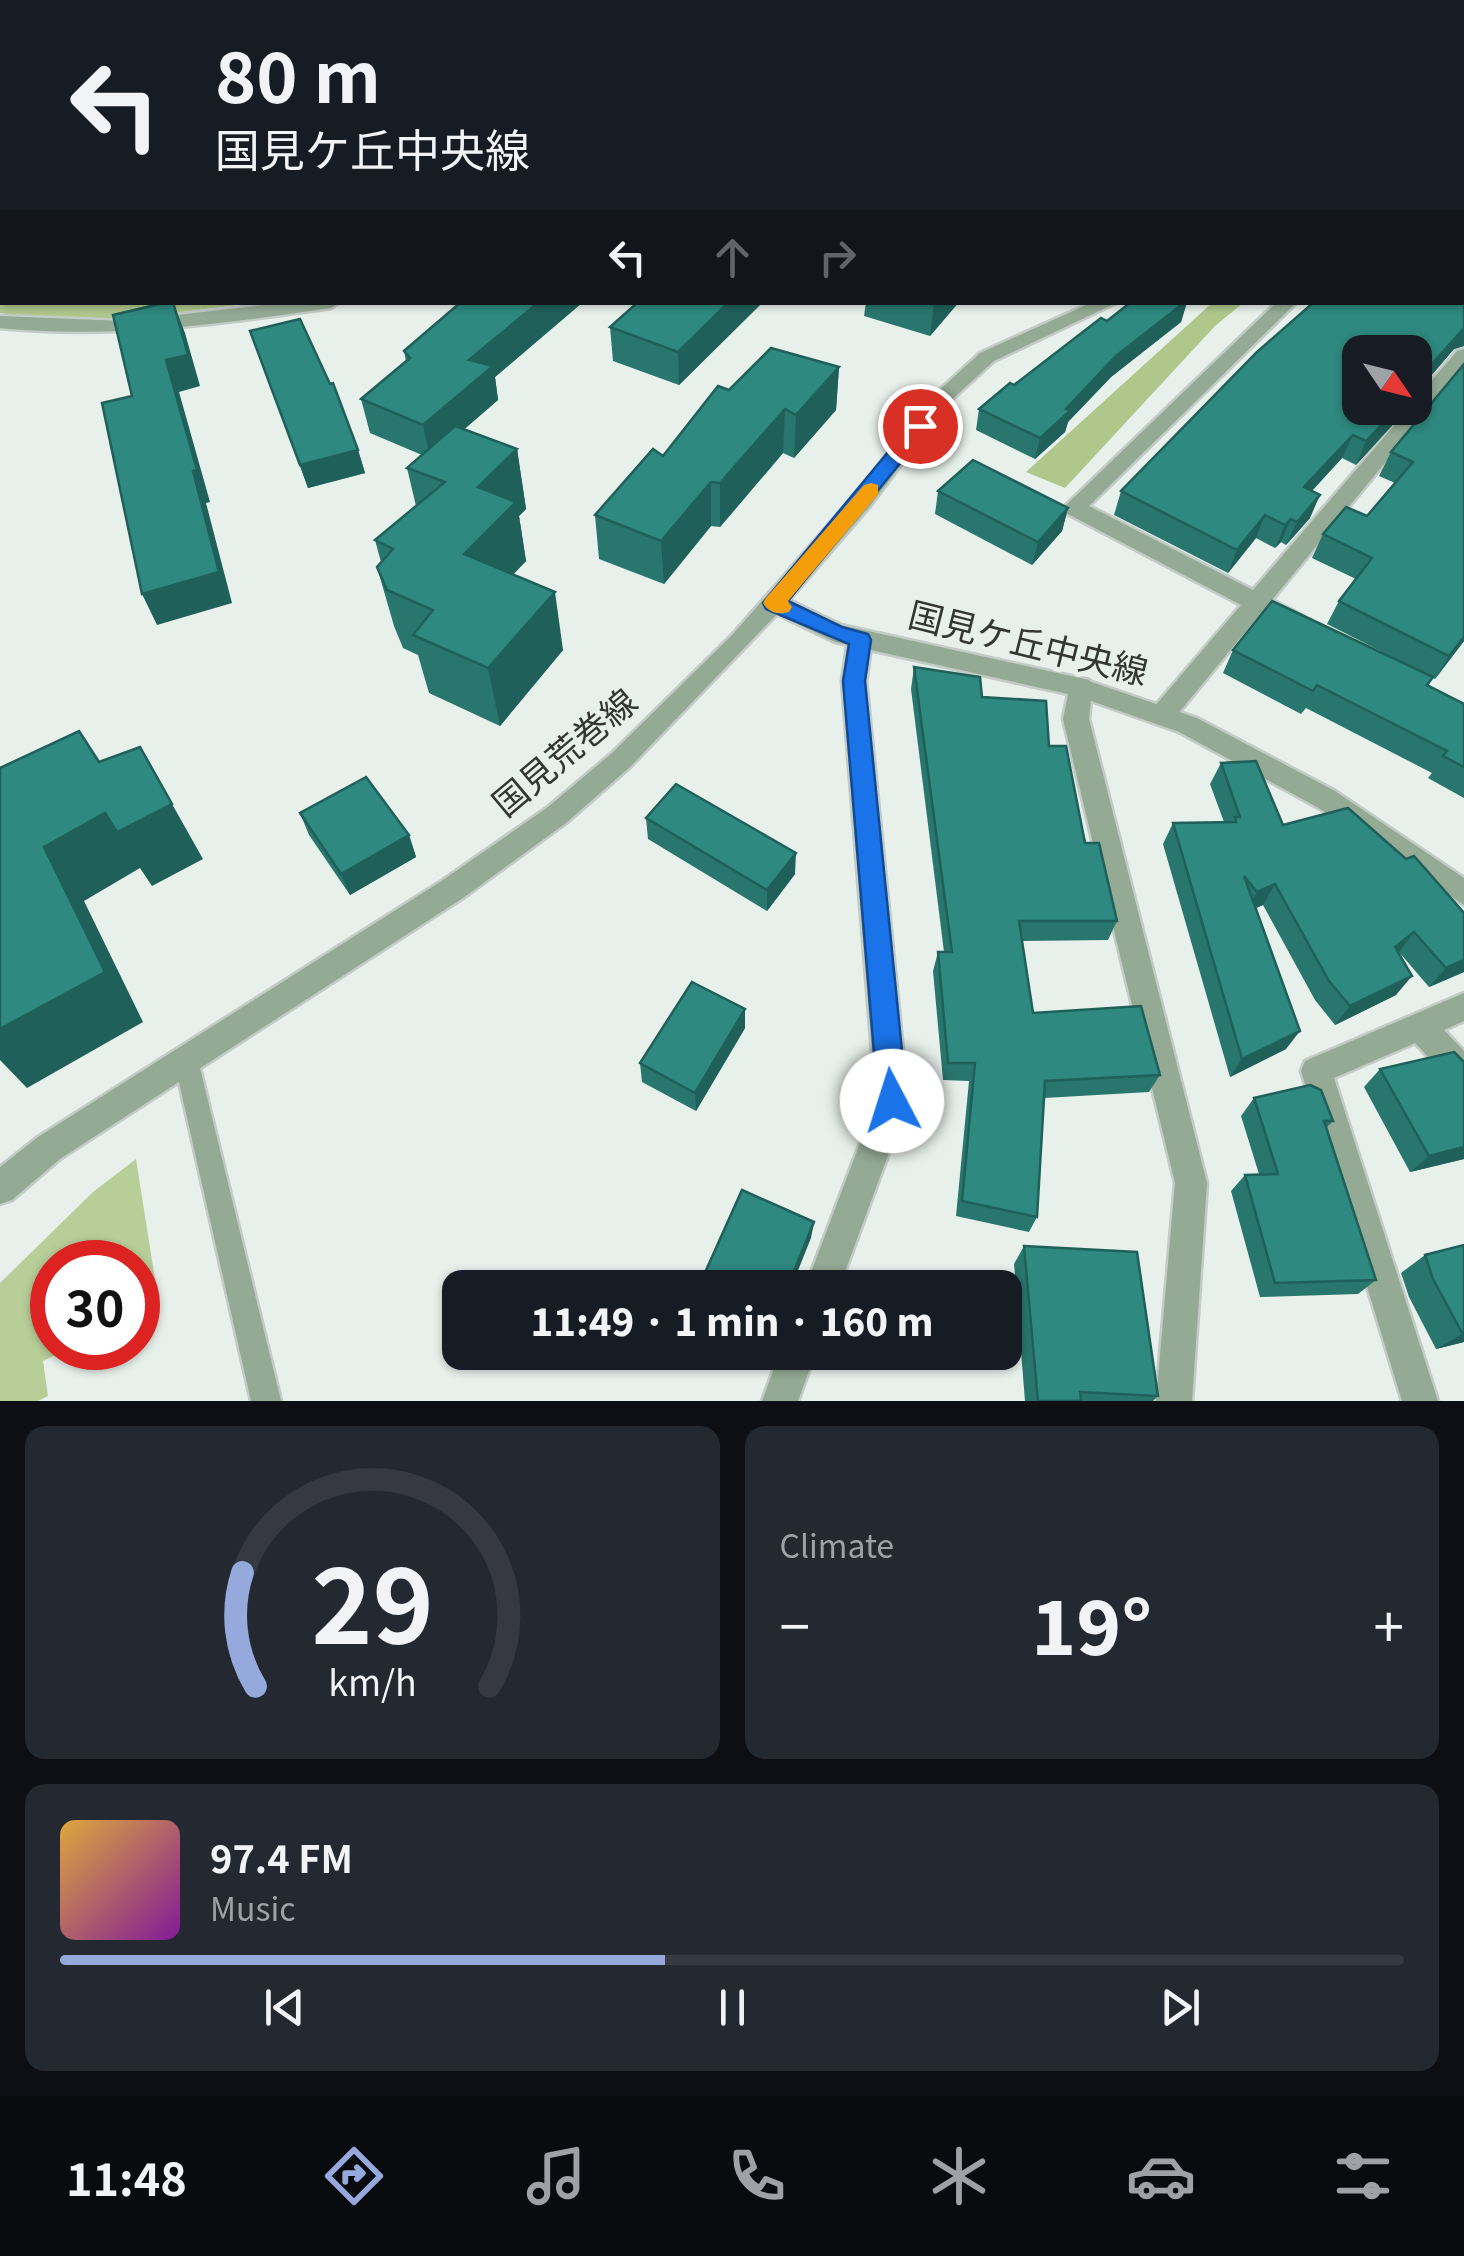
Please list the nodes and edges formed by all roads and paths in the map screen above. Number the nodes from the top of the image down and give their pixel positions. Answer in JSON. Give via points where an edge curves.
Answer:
{"nodes":[{"id":1,"x":308,"y":305,"type":"edge"},
{"id":2,"x":1102,"y":305,"type":"edge"},
{"id":3,"x":1285,"y":305,"type":"edge"},
{"id":4,"x":0,"y":322,"type":"edge"},
{"id":5,"x":1464,"y":355,"type":"edge"},
{"id":6,"x":1255,"y":602,"type":"junction"},
{"id":7,"x":774,"y":603,"type":"junction"},
{"id":8,"x":1324,"y":637,"type":"edge"},
{"id":9,"x":860,"y":640,"type":"junction"},
{"id":10,"x":1080,"y":688,"type":"junction"},
{"id":11,"x":1163,"y":714,"type":"junction"},
{"id":12,"x":1464,"y":893,"type":"edge"},
{"id":13,"x":1464,"y":1007,"type":"edge"},
{"id":14,"x":1418,"y":1026,"type":"junction"},
{"id":15,"x":186,"y":1060,"type":"junction"},
{"id":16,"x":1464,"y":1073,"type":"edge"},
{"id":17,"x":0,"y":1188,"type":"edge"},
{"id":18,"x":829,"y":1270,"type":"edge"},
{"id":19,"x":791,"y":1370,"type":"edge"},
{"id":20,"x":780,"y":1400,"type":"edge"},
{"id":21,"x":266,"y":1401,"type":"edge"},
{"id":22,"x":1174,"y":1401,"type":"edge"},
{"id":23,"x":1420,"y":1401,"type":"edge"}],
"edges":[{"from":1,"to":4,"type":"street","via":[[141,327],[48,329]]},
{"from":2,"to":7,"type":"street","name":"国見荒巻線","via":[[987,357],[939,401]]},
{"from":3,"to":6,"type":"street","via":[[1074,508]]},
{"from":5,"to":6,"type":"street"},
{"from":6,"to":8,"type":"street"},
{"from":6,"to":11,"type":"street"},
{"from":7,"to":9,"type":"street","name":"国見ケ丘中央線"},
{"from":7,"to":15,"type":"street","name":"国見荒巻線","via":[[660,722],[556,816]]},
{"from":9,"to":10,"type":"street","name":"国見ケ丘中央線"},
{"from":9,"to":18,"type":"street","via":[[854,681],[892,1101]]},
{"from":10,"to":11,"type":"street","name":"国見ケ丘中央線"},
{"from":10,"to":22,"type":"street","via":[[1076,720],[1191,1183]]},
{"from":11,"to":12,"type":"street","name":"国見ケ丘中央線","via":[[1326,799]]},
{"from":13,"to":14,"type":"street"},
{"from":14,"to":16,"type":"street"},
{"from":14,"to":23,"type":"street","via":[[1316,1071]]},
{"from":15,"to":17,"type":"street","name":"国見荒巻線","via":[[49,1148]]},
{"from":15,"to":21,"type":"lane"},
{"from":19,"to":20,"type":"street"}]}
